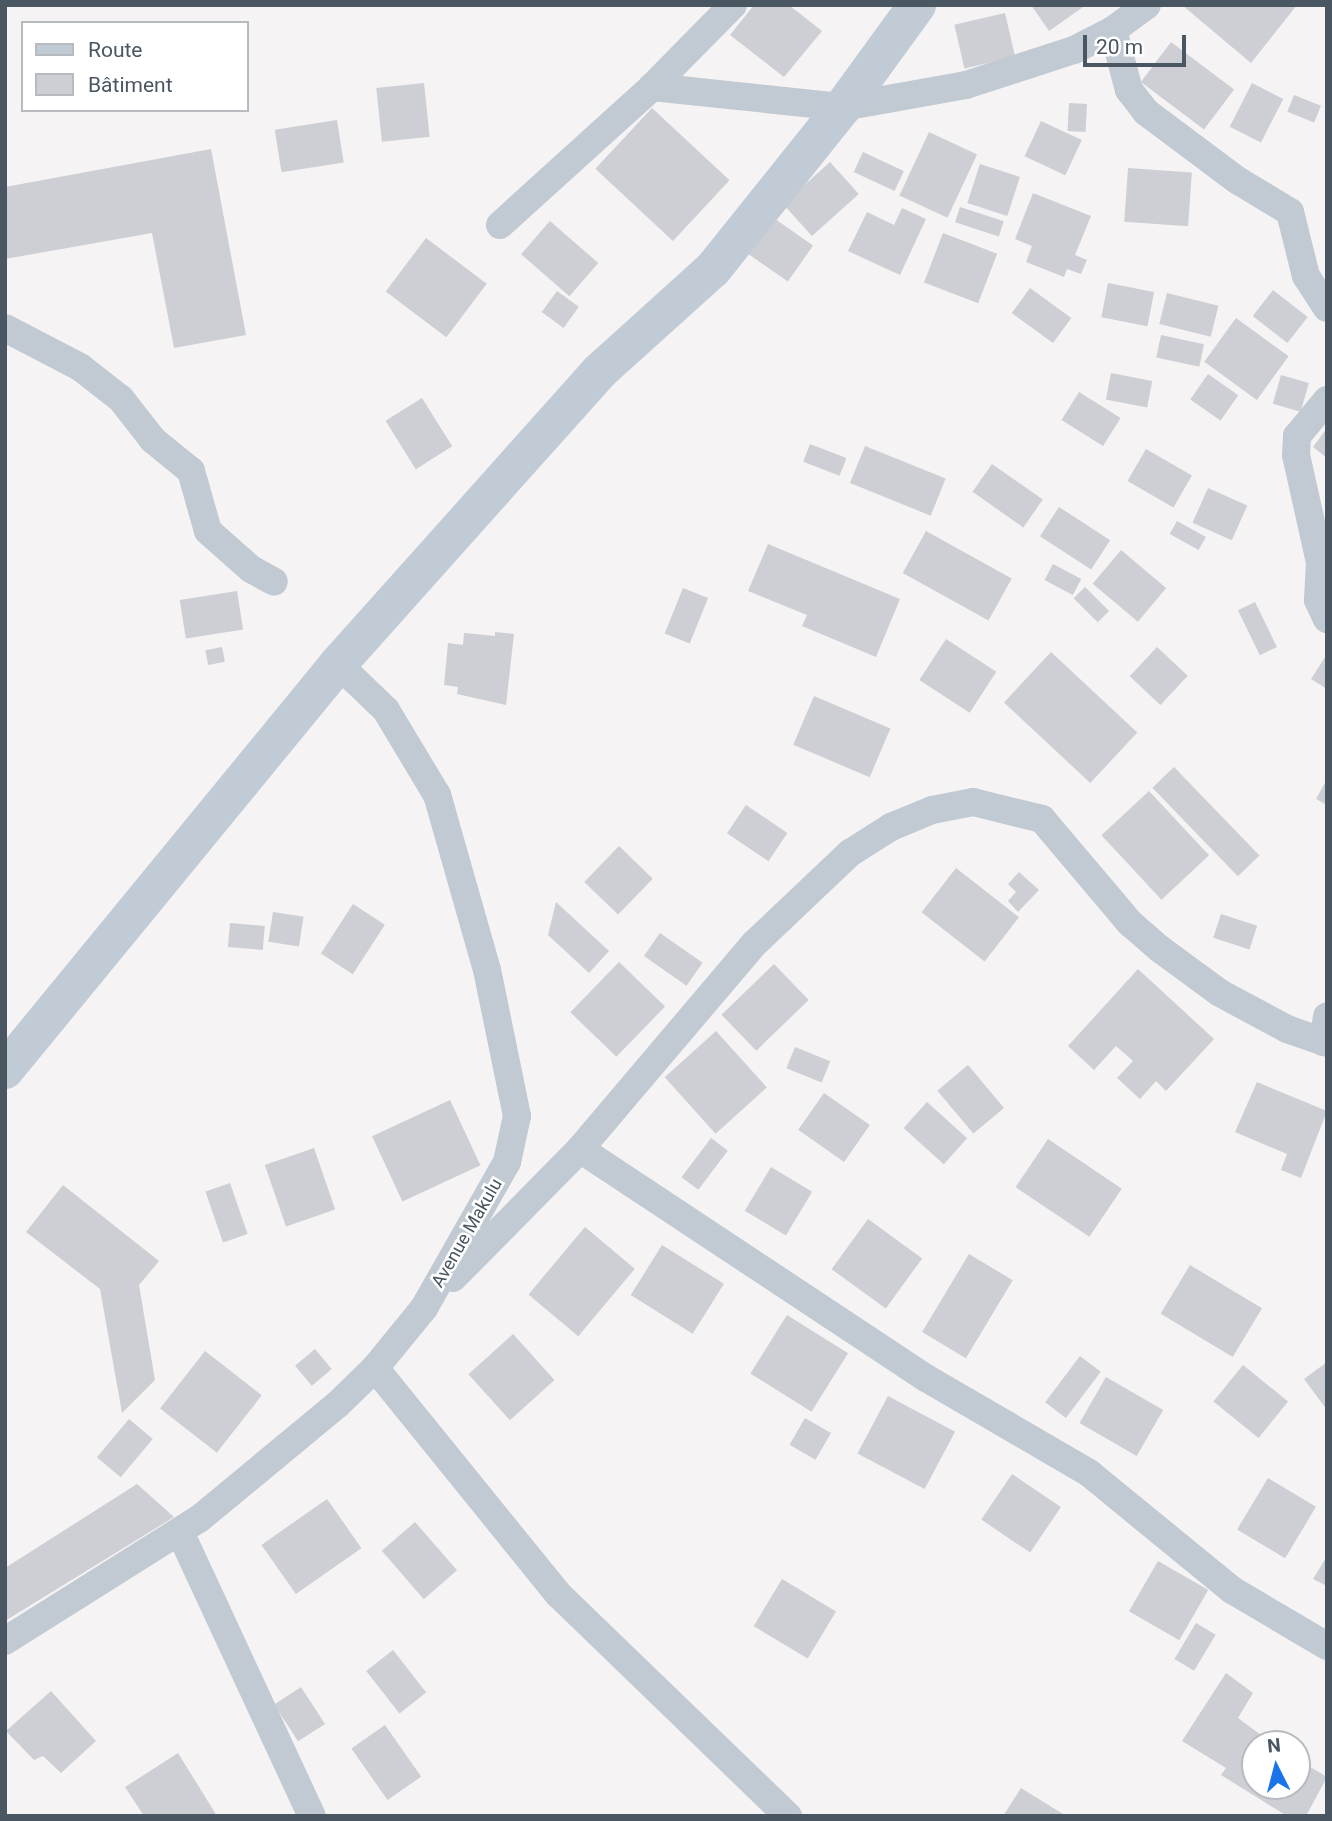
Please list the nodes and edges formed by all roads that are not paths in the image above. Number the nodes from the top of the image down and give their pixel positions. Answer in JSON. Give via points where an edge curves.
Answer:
{"nodes":[{"id":1,"x":733,"y":5,"type":"edge"},
{"id":2,"x":917,"y":5,"type":"edge"},
{"id":3,"x":1147,"y":5,"type":"edge"},
{"id":4,"x":1113,"y":30,"type":"junction"},
{"id":5,"x":652,"y":87,"type":"junction"},
{"id":6,"x":843,"y":107,"type":"junction"},
{"id":7,"x":500,"y":225,"type":"dead end"},
{"id":8,"x":1327,"y":308,"type":"edge"},
{"id":9,"x":5,"y":328,"type":"edge"},
{"id":10,"x":1327,"y":400,"type":"edge"},
{"id":11,"x":274,"y":582,"type":"dead end"},
{"id":12,"x":1327,"y":619,"type":"edge"},
{"id":13,"x":338,"y":664,"type":"junction"},
{"id":14,"x":1325,"y":1034,"type":"edge"},
{"id":15,"x":5,"y":1070,"type":"edge"},
{"id":16,"x":580,"y":1149,"type":"junction"},
{"id":17,"x":424,"y":1308,"type":"junction"},
{"id":18,"x":375,"y":1368,"type":"junction"},
{"id":19,"x":180,"y":1532,"type":"junction"},
{"id":20,"x":5,"y":1641,"type":"edge"},
{"id":21,"x":1327,"y":1646,"type":"edge"},
{"id":22,"x":312,"y":1816,"type":"edge"},
{"id":23,"x":788,"y":1816,"type":"edge"}],
"edges":[{"from":1,"to":5,"type":"street"},
{"from":2,"to":6,"type":"main road"},
{"from":3,"to":4,"type":"street"},
{"from":4,"to":6,"type":"street","via":[[1074,50],[966,85]]},
{"from":4,"to":8,"type":"street","via":[[1129,90],[1146,112],[1237,180],[1290,212],[1306,276]]},
{"from":5,"to":6,"type":"street"},
{"from":5,"to":7,"type":"street"},
{"from":6,"to":13,"type":"main road","via":[[713,269],[600,371]]},
{"from":9,"to":11,"type":"street","via":[[80,367],[121,399],[153,440],[191,471],[208,531],[251,569]]},
{"from":10,"to":12,"type":"street","via":[[1297,436],[1296,455],[1320,562],[1318,600]]},
{"from":13,"to":15,"type":"main road"},
{"from":13,"to":17,"type":"street","name":"Avenue Makulu","via":[[386,710],[437,795],[487,970],[517,1116],[507,1162]]},
{"from":14,"to":16,"type":"street","via":[[1287,1029],[1220,993],[1160,949],[1130,923],[1042,819],[973,802],[932,810],[891,827],[850,853],[755,943]]},
{"from":16,"to":17,"type":"street"},
{"from":16,"to":21,"type":"street","via":[[926,1378],[1089,1473],[1231,1590]]},
{"from":17,"to":18,"type":"street","name":"Avenue Makulu"},
{"from":18,"to":19,"type":"street","name":"Avenue Makulu","via":[[237,1492]]},
{"from":18,"to":23,"type":"street","via":[[558,1594]]},
{"from":19,"to":20,"type":"street","name":"Avenue Makulu"},
{"from":19,"to":22,"type":"street"}]}
